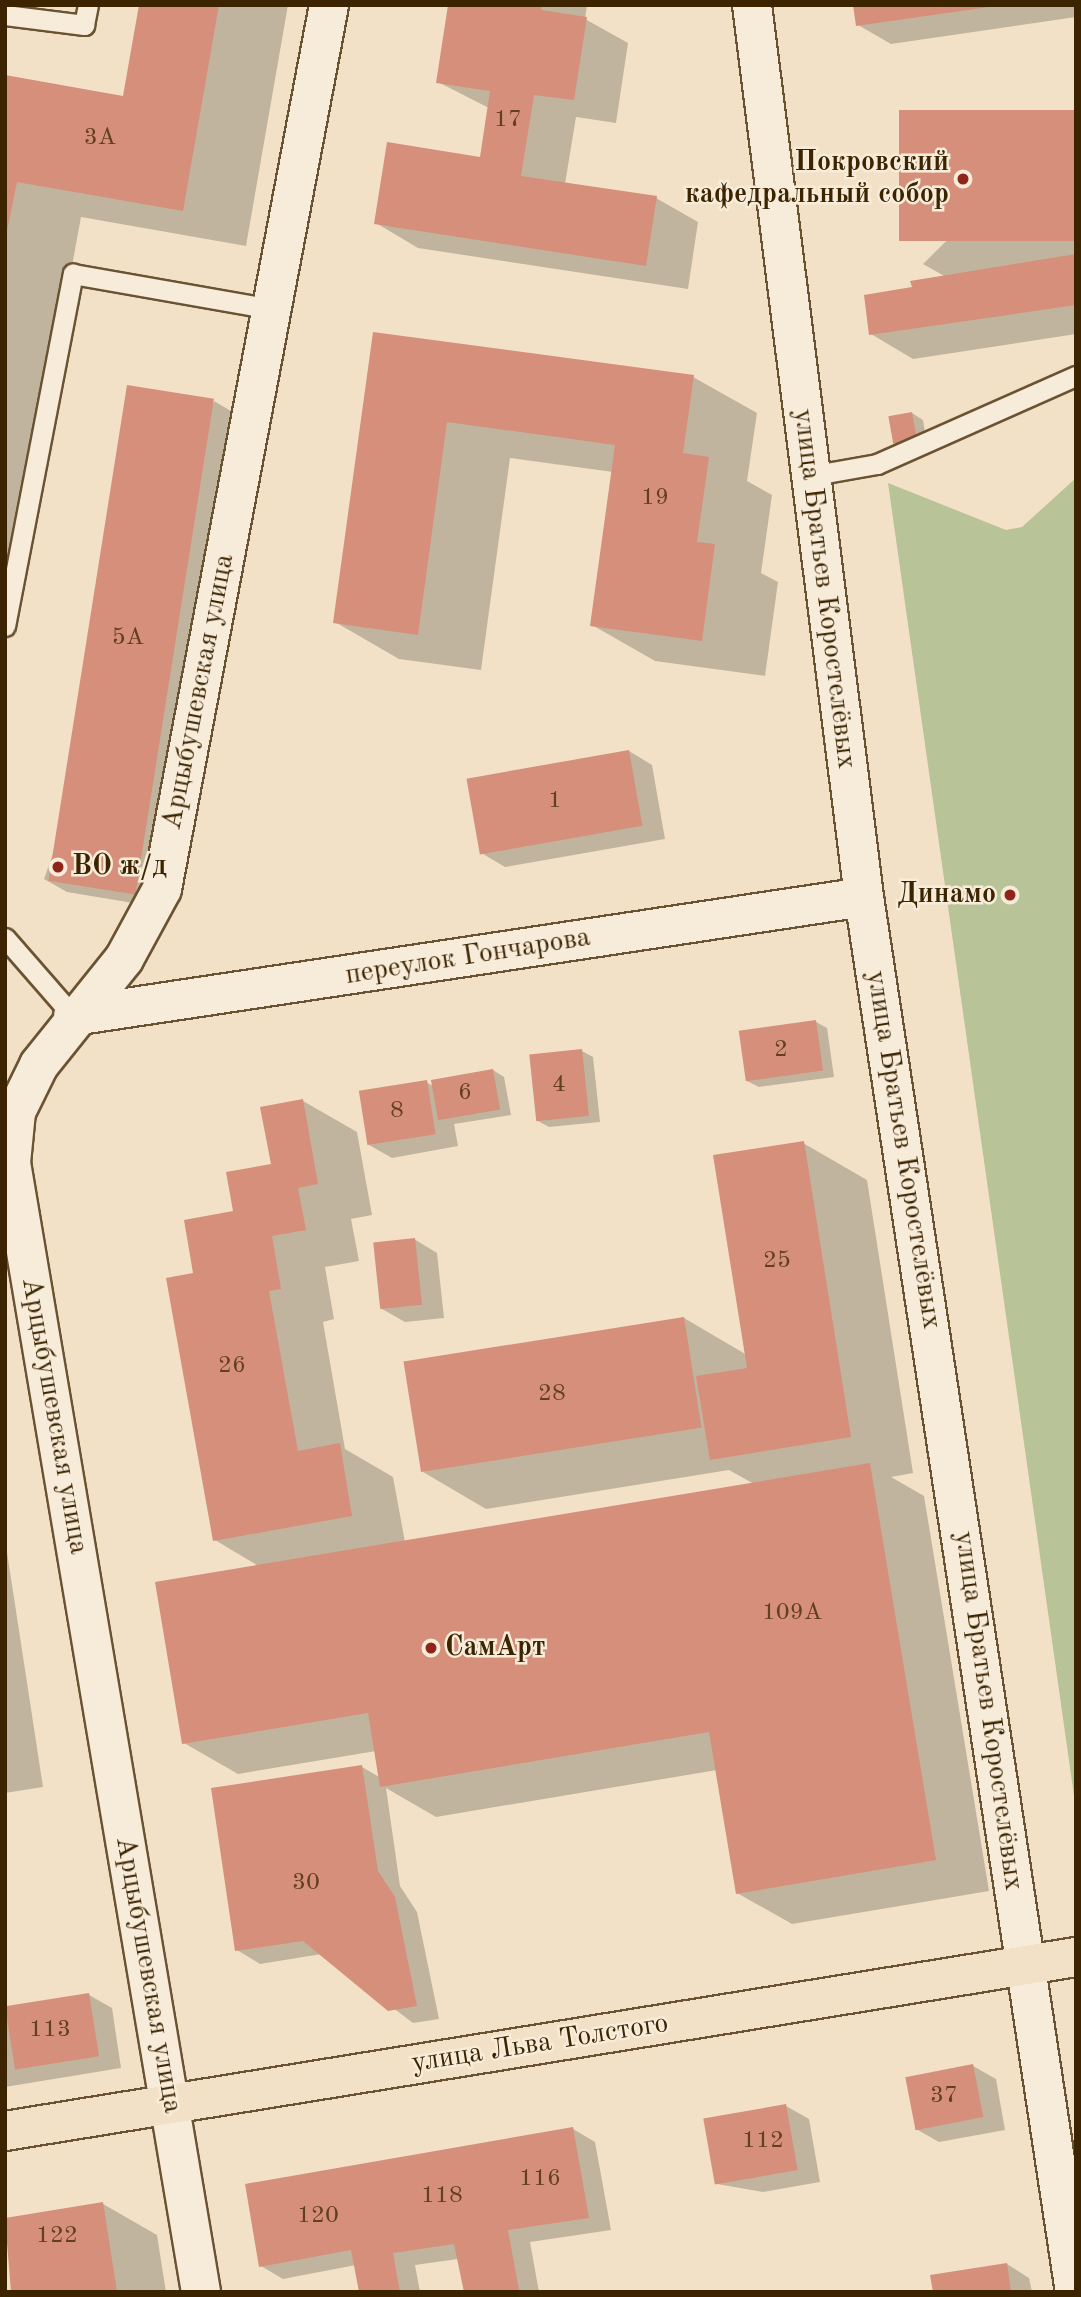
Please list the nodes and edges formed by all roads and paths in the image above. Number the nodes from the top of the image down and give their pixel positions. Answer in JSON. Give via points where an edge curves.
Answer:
{"nodes":[{"id":1,"x":88,"y":5,"type":"edge"},
{"id":2,"x":329,"y":5,"type":"edge"},
{"id":3,"x":752,"y":5,"type":"edge"},
{"id":4,"x":5,"y":15,"type":"edge"},
{"id":5,"x":272,"y":309,"type":"junction"},
{"id":6,"x":1076,"y":376,"type":"edge"},
{"id":7,"x":809,"y":476,"type":"junction"},
{"id":8,"x":5,"y":626,"type":"edge"},
{"id":9,"x":864,"y":897,"type":"junction"},
{"id":10,"x":5,"y":938,"type":"edge"},
{"id":11,"x":73,"y":1016,"type":"junction"},
{"id":12,"x":11,"y":1113,"type":"edge"},
{"id":13,"x":1076,"y":1957,"type":"edge"},
{"id":14,"x":1024,"y":1966,"type":"junction"},
{"id":15,"x":170,"y":2104,"type":"junction"},
{"id":16,"x":5,"y":2131,"type":"edge"},
{"id":17,"x":201,"y":2292,"type":"edge"},
{"id":18,"x":1075,"y":2292,"type":"edge"}],
"edges":[{"from":1,"to":4,"type":"lane","via":[[84,25]]},
{"from":2,"to":5,"type":"street","name":"Арцыбушевская улица"},
{"from":3,"to":7,"type":"street","name":"улица Братьев Коростелёвых"},
{"from":5,"to":8,"type":"lane","via":[[72,274]]},
{"from":5,"to":11,"type":"street","name":"Арцыбушевская улица","via":[[162,889],[124,959]]},
{"from":6,"to":7,"type":"lane","via":[[877,464]]},
{"from":7,"to":9,"type":"street","name":"улица Братьев Коростелёвых"},
{"from":9,"to":11,"type":"street","name":"переулок Гончарова"},
{"from":9,"to":14,"type":"street","name":"улица Братьев Коростелёвых"},
{"from":10,"to":11,"type":"lane"},
{"from":11,"to":12,"type":"street","name":"Арцыбушевская улица"},
{"from":12,"to":15,"type":"street","name":"Арцыбушевская улица","via":[[11,1163]]},
{"from":13,"to":14,"type":"main road","name":"улица Льва Толстого"},
{"from":14,"to":15,"type":"main road","name":"улица Льва Толстого"},
{"from":14,"to":18,"type":"street","name":"улица Братьев Коростелёвых"},
{"from":15,"to":16,"type":"main road","name":"улица Льва Толстого"},
{"from":15,"to":17,"type":"street","name":"Арцыбушевская улица"}]}
